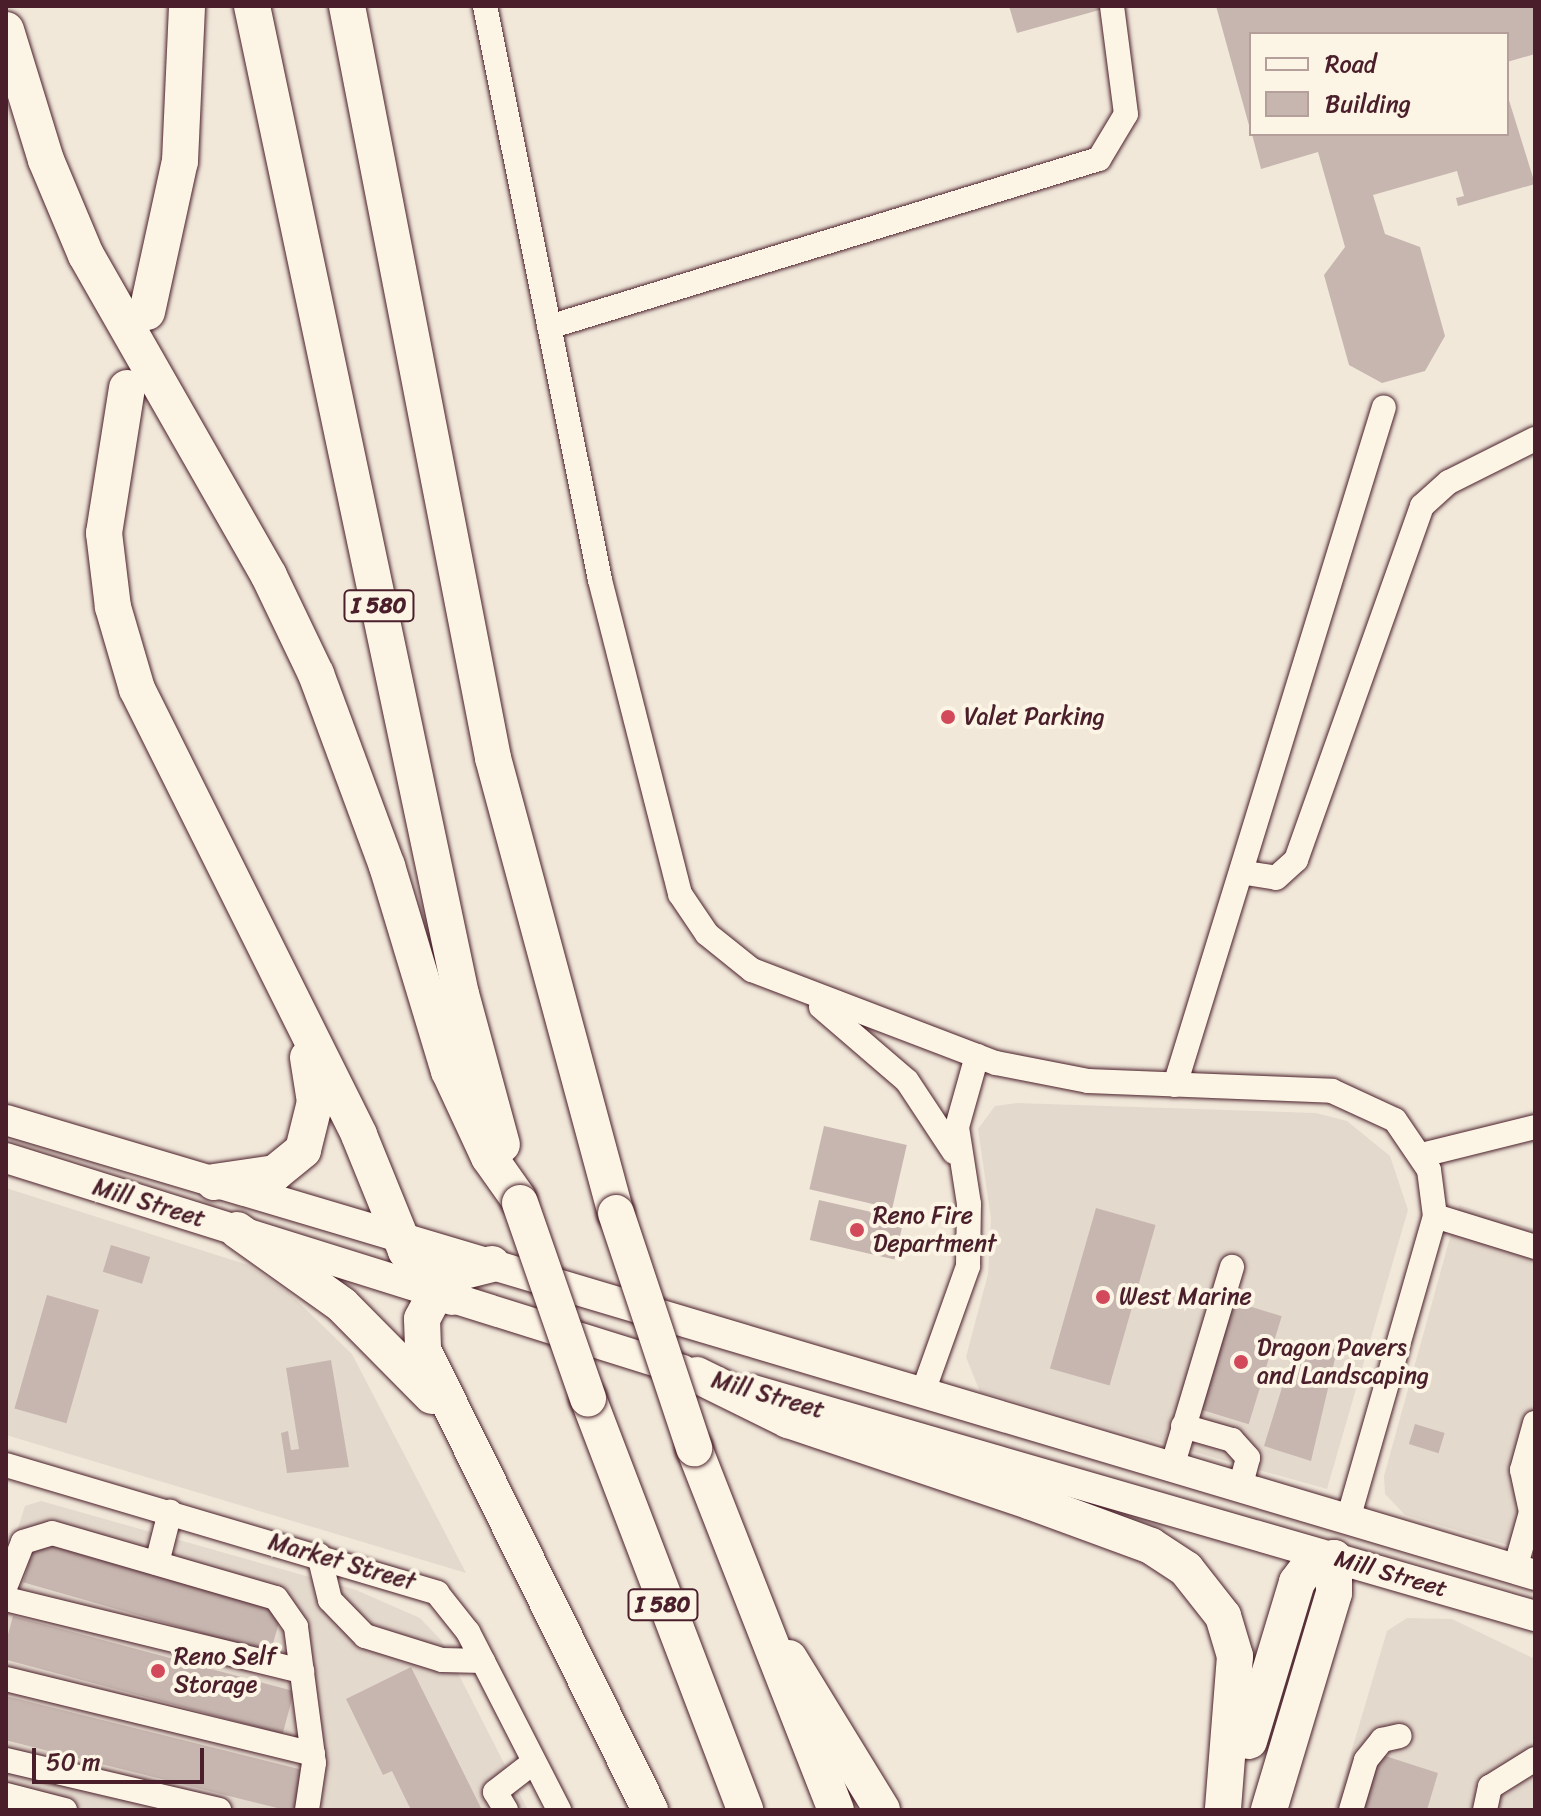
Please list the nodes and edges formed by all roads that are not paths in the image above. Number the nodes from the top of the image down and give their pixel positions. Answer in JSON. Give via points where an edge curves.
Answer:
{"nodes":[{"id":1,"x":187,"y":6,"type":"edge"},
{"id":2,"x":252,"y":6,"type":"edge"},
{"id":3,"x":347,"y":6,"type":"edge"},
{"id":4,"x":485,"y":6,"type":"edge"},
{"id":5,"x":1112,"y":6,"type":"edge"},
{"id":6,"x":6,"y":30,"type":"edge"},
{"id":7,"x":147,"y":312,"type":"dead end"},
{"id":8,"x":549,"y":327,"type":"junction"},
{"id":9,"x":127,"y":388,"type":"dead end"},
{"id":10,"x":1384,"y":407,"type":"dead end"},
{"id":11,"x":1535,"y":439,"type":"edge"},
{"id":12,"x":1246,"y":873,"type":"junction"},
{"id":13,"x":770,"y":979,"type":"junction"},
{"id":14,"x":303,"y":1029,"type":"junction"},
{"id":15,"x":977,"y":1056,"type":"junction"},
{"id":16,"x":1175,"y":1085,"type":"junction"},
{"id":17,"x":6,"y":1120,"type":"edge"},
{"id":18,"x":1535,"y":1127,"type":"edge"},
{"id":19,"x":1422,"y":1155,"type":"junction"},
{"id":20,"x":6,"y":1158,"type":"edge"},
{"id":21,"x":214,"y":1182,"type":"junction"},
{"id":22,"x":966,"y":1185,"type":"junction"},
{"id":23,"x":519,"y":1201,"type":"junction"},
{"id":24,"x":1435,"y":1216,"type":"junction"},
{"id":25,"x":237,"y":1230,"type":"junction"},
{"id":26,"x":399,"y":1237,"type":"junction"},
{"id":27,"x":1535,"y":1247,"type":"edge"},
{"id":28,"x":492,"y":1264,"type":"junction"},
{"id":29,"x":1232,"y":1267,"type":"dead end"},
{"id":30,"x":442,"y":1292,"type":"junction"},
{"id":31,"x":697,"y":1375,"type":"junction"},
{"id":32,"x":923,"y":1392,"type":"junction"},
{"id":33,"x":1535,"y":1423,"type":"edge"},
{"id":34,"x":1183,"y":1426,"type":"junction"},
{"id":35,"x":481,"y":1466,"type":"junction"},
{"id":36,"x":1172,"y":1467,"type":"junction"},
{"id":37,"x":7,"y":1468,"type":"edge"},
{"id":38,"x":1240,"y":1487,"type":"junction"},
{"id":39,"x":170,"y":1512,"type":"junction"},
{"id":40,"x":1533,"y":1512,"type":"edge"},
{"id":41,"x":1348,"y":1519,"type":"junction"},
{"id":42,"x":319,"y":1555,"type":"junction"},
{"id":43,"x":735,"y":1558,"type":"junction"},
{"id":44,"x":1334,"y":1558,"type":"junction"},
{"id":45,"x":157,"y":1563,"type":"junction"},
{"id":46,"x":1525,"y":1572,"type":"edge"},
{"id":47,"x":6,"y":1585,"type":"edge"},
{"id":48,"x":6,"y":1599,"type":"edge"},
{"id":49,"x":1535,"y":1616,"type":"edge"},
{"id":50,"x":483,"y":1661,"type":"junction"},
{"id":51,"x":302,"y":1671,"type":"junction"},
{"id":52,"x":6,"y":1679,"type":"edge"},
{"id":53,"x":1400,"y":1736,"type":"dead end"},
{"id":54,"x":313,"y":1754,"type":"junction"},
{"id":55,"x":1535,"y":1759,"type":"edge"},
{"id":56,"x":6,"y":1760,"type":"edge"},
{"id":57,"x":534,"y":1762,"type":"junction"},
{"id":58,"x":6,"y":1795,"type":"edge"},
{"id":59,"x":65,"y":1810,"type":"edge"},
{"id":60,"x":219,"y":1810,"type":"edge"},
{"id":61,"x":307,"y":1810,"type":"edge"},
{"id":62,"x":506,"y":1810,"type":"edge"},
{"id":63,"x":559,"y":1810,"type":"edge"},
{"id":64,"x":650,"y":1810,"type":"edge"},
{"id":65,"x":745,"y":1810,"type":"edge"},
{"id":66,"x":836,"y":1810,"type":"edge"},
{"id":67,"x":882,"y":1810,"type":"edge"},
{"id":68,"x":1225,"y":1810,"type":"edge"},
{"id":69,"x":1269,"y":1810,"type":"edge"},
{"id":70,"x":1351,"y":1810,"type":"edge"},
{"id":71,"x":1485,"y":1810,"type":"edge"}],
"edges":[{"from":1,"to":7,"type":"highway","via":[[180,161]]},
{"from":2,"to":23,"type":"highway","number":"I 580","via":[[461,994]]},
{"from":3,"to":43,"type":"highway","bridge":true,"via":[[497,772],[616,1213]]},
{"from":4,"to":8,"type":"street"},
{"from":5,"to":8,"type":"street","via":[[1126,114],[1099,159]]},
{"from":6,"to":23,"type":"highway","via":[[46,160],[86,255],[269,576],[316,674],[387,866],[449,1071],[489,1157]]},
{"from":8,"to":13,"type":"street","via":[[670,872],[707,934]]},
{"from":9,"to":14,"type":"highway","via":[[104,533],[124,649],[154,728],[233,875]]},
{"from":10,"to":12,"type":"street"},
{"from":11,"to":12,"type":"street","via":[[1449,482],[1422,506],[1296,860],[1276,878]]},
{"from":12,"to":16,"type":"street"},
{"from":13,"to":15,"type":"street"},
{"from":13,"to":22,"type":"street","via":[[853,1030],[907,1081],[939,1122]]},
{"from":14,"to":21,"type":"highway","via":[[315,1102],[309,1140],[275,1173]]},
{"from":14,"to":26,"type":"highway","via":[[359,1135]]},
{"from":15,"to":16,"type":"street","via":[[1066,1079]]},
{"from":15,"to":22,"type":"street","via":[[957,1127]]},
{"from":16,"to":19,"type":"street","via":[[1349,1095],[1395,1120]]},
{"from":17,"to":21,"type":"main road","name":"Mill Street"},
{"from":18,"to":19,"type":"street"},
{"from":19,"to":24,"type":"street"},
{"from":20,"to":25,"type":"main road","name":"Mill Street"},
{"from":21,"to":26,"type":"main road","name":"Mill Street"},
{"from":22,"to":32,"type":"street","via":[[968,1266]]},
{"from":23,"to":65,"type":"highway","number":"I 580","bridge":true},
{"from":24,"to":27,"type":"street"},
{"from":24,"to":41,"type":"street"},
{"from":25,"to":30,"type":"main road","name":"Mill Street"},
{"from":25,"to":35,"type":"highway","via":[[373,1333],[440,1406]]},
{"from":26,"to":28,"type":"main road","name":"Mill Street"},
{"from":26,"to":30,"type":"highway"},
{"from":28,"to":30,"type":"highway","via":[[463,1271]]},
{"from":28,"to":32,"type":"main road","name":"Mill Street"},
{"from":29,"to":34,"type":"street"},
{"from":30,"to":31,"type":"main road","name":"Mill Street"},
{"from":30,"to":35,"type":"highway","via":[[422,1319],[423,1350]]},
{"from":31,"to":44,"type":"main road","name":"Mill Street"},
{"from":31,"to":68,"type":"highway","via":[[788,1420],[1124,1536],[1186,1569],[1223,1616],[1235,1656]]},
{"from":32,"to":36,"type":"main road","name":"Mill Street"},
{"from":33,"to":40,"type":"street","via":[[1522,1470]]},
{"from":34,"to":36,"type":"street"},
{"from":34,"to":38,"type":"street","via":[[1232,1440],[1248,1458]]},
{"from":35,"to":64,"type":"highway"},
{"from":36,"to":38,"type":"main road","name":"Mill Street"},
{"from":37,"to":39,"type":"street","name":"Market Street"},
{"from":38,"to":41,"type":"main road","name":"Mill Street"},
{"from":39,"to":42,"type":"street","name":"Market Street"},
{"from":39,"to":45,"type":"street"},
{"from":40,"to":46,"type":"street"},
{"from":41,"to":44,"type":"main road"},
{"from":41,"to":46,"type":"main road","name":"Mill Street"},
{"from":42,"to":50,"type":"street","name":"Market Street","via":[[437,1593]]},
{"from":42,"to":50,"type":"street","via":[[330,1600],[365,1636],[442,1660]]},
{"from":43,"to":66,"type":"highway"},
{"from":43,"to":67,"type":"highway"},
{"from":44,"to":49,"type":"main road","name":"Mill Street"},
{"from":44,"to":68,"type":"highway","via":[[1310,1565],[1297,1582]]},
{"from":44,"to":69,"type":"highway","via":[[1334,1593]]},
{"from":45,"to":47,"type":"street","via":[[35,1533],[14,1558]]},
{"from":45,"to":51,"type":"street","via":[[276,1598],[293,1618]]},
{"from":48,"to":51,"type":"street"},
{"from":50,"to":57,"type":"street","name":"Market Street"},
{"from":51,"to":54,"type":"street"},
{"from":52,"to":54,"type":"street"},
{"from":53,"to":70,"type":"street","via":[[1382,1740],[1366,1760]]},
{"from":54,"to":61,"type":"street"},
{"from":55,"to":71,"type":"street","via":[[1490,1787]]},
{"from":56,"to":60,"type":"street"},
{"from":57,"to":62,"type":"street","via":[[495,1792]]},
{"from":57,"to":63,"type":"street","name":"Market Street"},
{"from":58,"to":59,"type":"street"}]}
